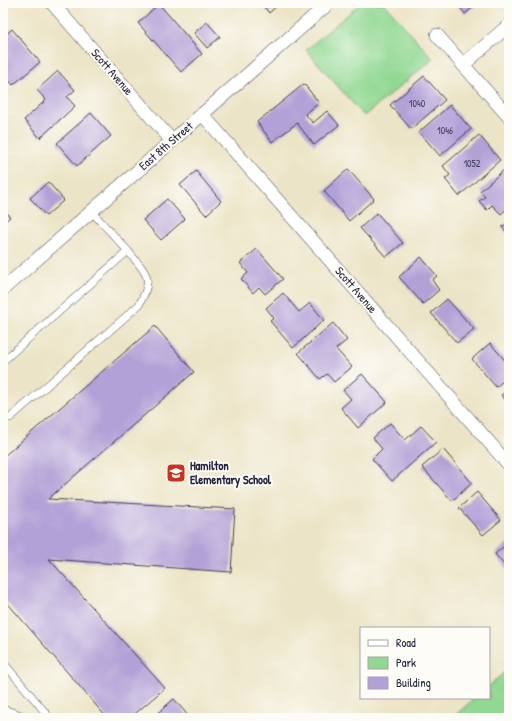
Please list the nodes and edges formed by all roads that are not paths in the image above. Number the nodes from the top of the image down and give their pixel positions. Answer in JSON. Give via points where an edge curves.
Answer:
{"nodes":[{"id":1,"x":52,"y":3,"type":"edge"},
{"id":2,"x":329,"y":3,"type":"edge"},
{"id":3,"x":509,"y":25,"type":"edge"},
{"id":4,"x":437,"y":36,"type":"dead end"},
{"id":5,"x":463,"y":65,"type":"junction"},
{"id":6,"x":202,"y":114,"type":"junction"},
{"id":7,"x":509,"y":117,"type":"edge"},
{"id":8,"x":172,"y":141,"type":"junction"},
{"id":9,"x":92,"y":211,"type":"junction"},
{"id":10,"x":128,"y":251,"type":"junction"},
{"id":11,"x":3,"y":289,"type":"edge"},
{"id":12,"x":3,"y":361,"type":"edge"},
{"id":13,"x":3,"y":418,"type":"edge"},
{"id":14,"x":509,"y":465,"type":"edge"},
{"id":15,"x":3,"y":662,"type":"edge"},
{"id":16,"x":3,"y":708,"type":"edge"},
{"id":17,"x":30,"y":718,"type":"edge"},
{"id":18,"x":50,"y":718,"type":"edge"}],
"edges":[{"from":1,"to":8,"type":"street","name":"Scott Avenue"},
{"from":2,"to":6,"type":"street","name":"East 8th Street"},
{"from":3,"to":5,"type":"street"},
{"from":4,"to":5,"type":"street"},
{"from":5,"to":7,"type":"street"},
{"from":6,"to":8,"type":"street","name":"East 8th Street"},
{"from":6,"to":14,"type":"street","name":"Scott Avenue"},
{"from":8,"to":9,"type":"street","name":"East 8th Street"},
{"from":9,"to":10,"type":"lane"},
{"from":9,"to":11,"type":"street","name":"East 8th Street"},
{"from":10,"to":12,"type":"lane"},
{"from":10,"to":13,"type":"lane","via":[[147,275],[148,289],[139,305],[10,418]]},
{"from":15,"to":18,"type":"lane"},
{"from":16,"to":17,"type":"lane"}]}
